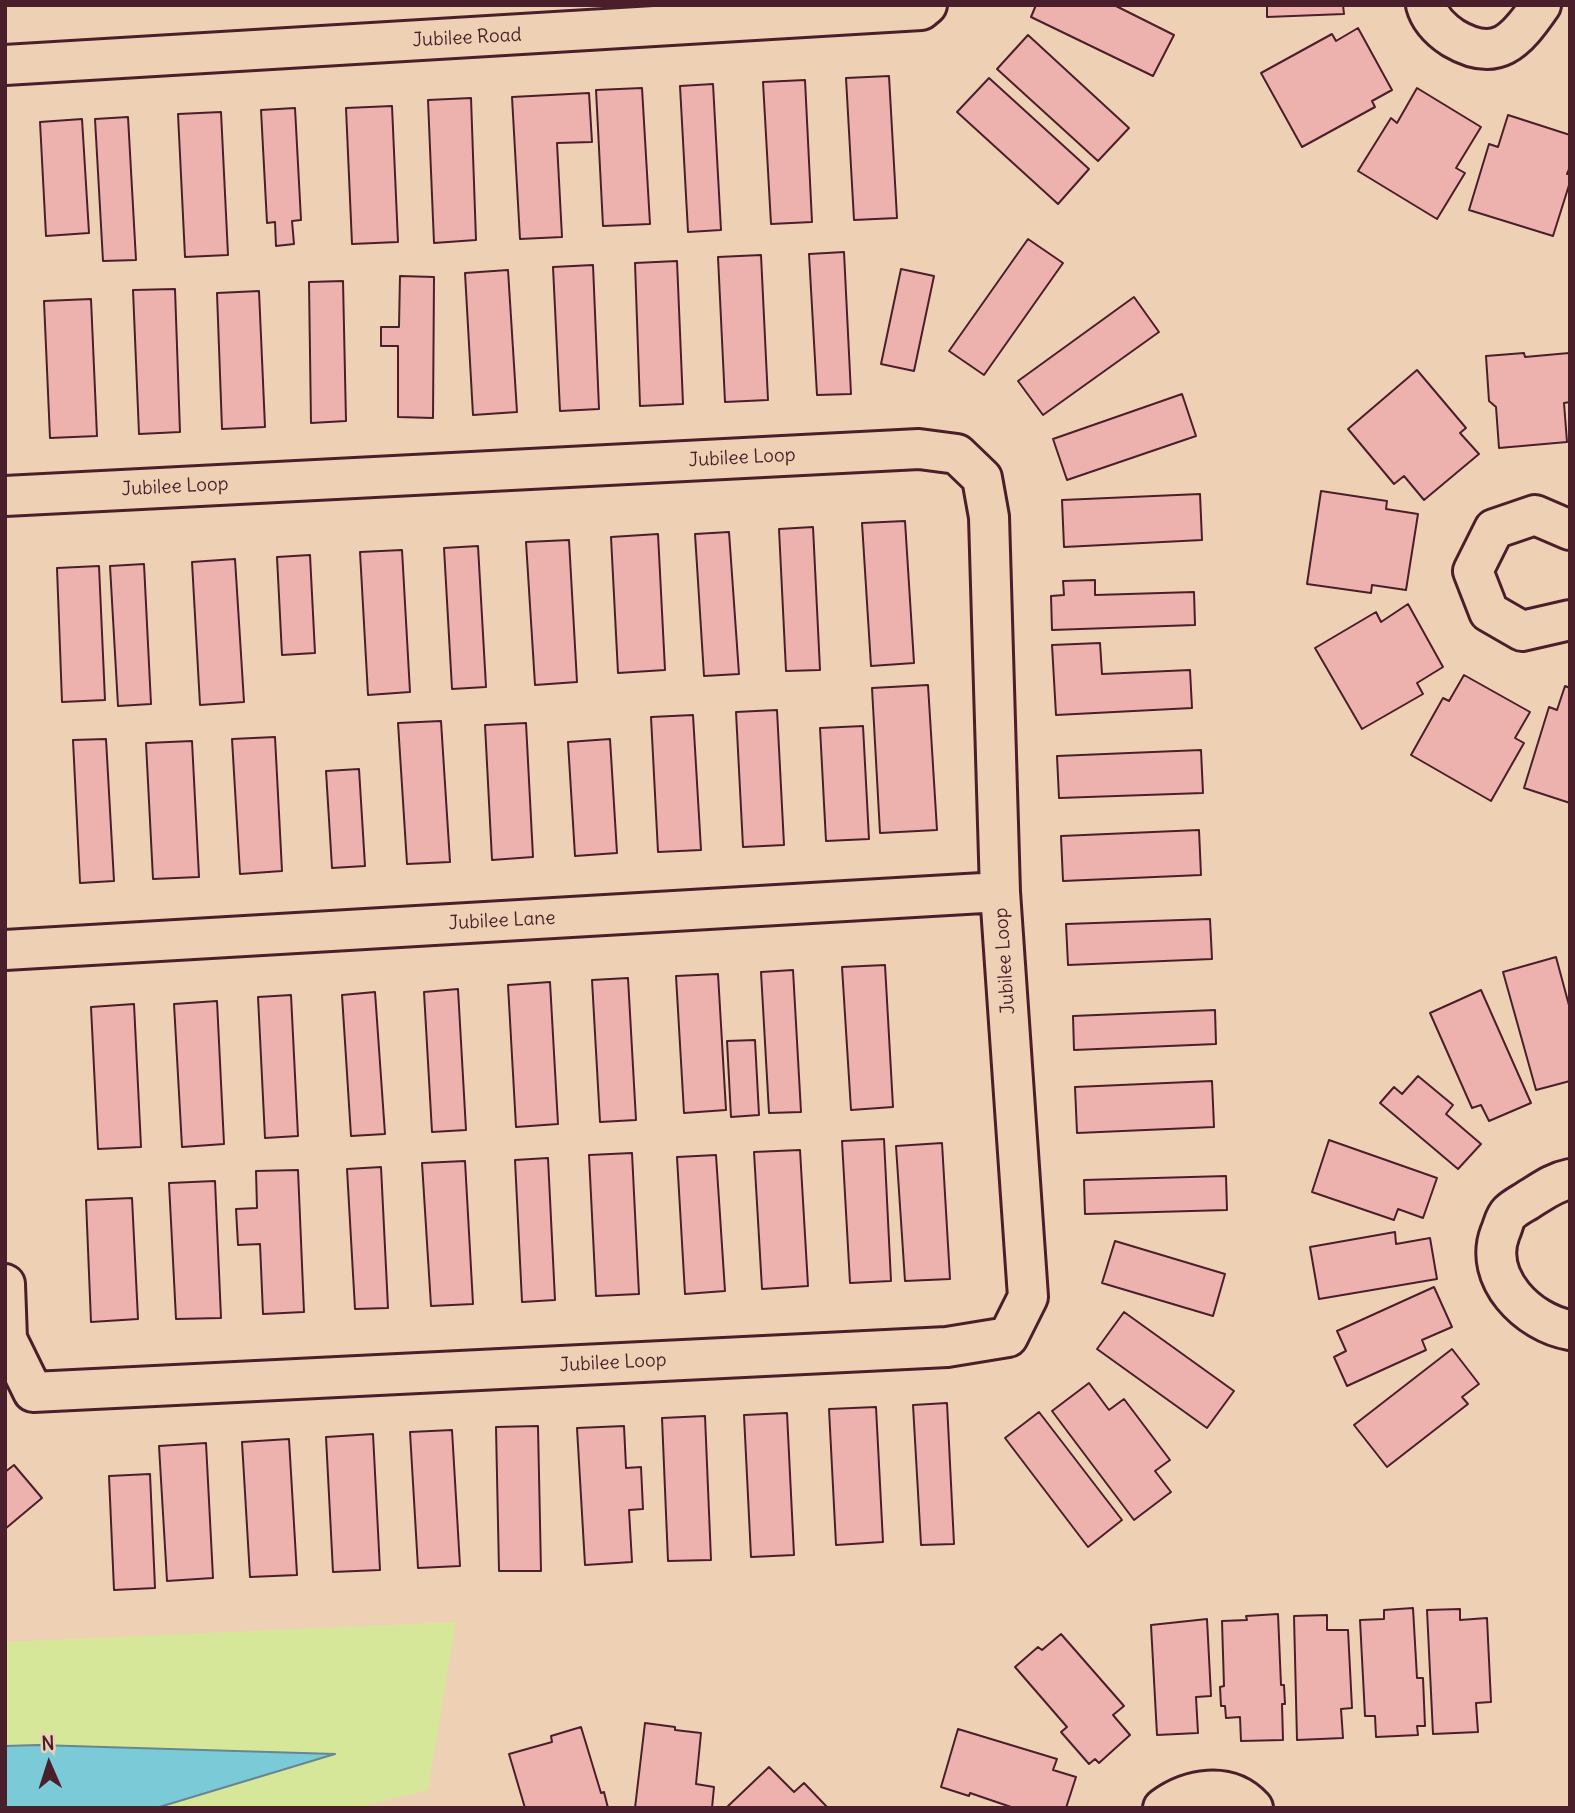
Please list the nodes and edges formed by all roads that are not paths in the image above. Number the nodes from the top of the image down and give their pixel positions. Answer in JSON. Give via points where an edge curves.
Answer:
{"nodes":[{"id":1,"x":927,"y":5,"type":"edge"},
{"id":2,"x":1426,"y":5,"type":"edge"},
{"id":3,"x":1541,"y":5,"type":"edge"},
{"id":4,"x":1556,"y":5,"type":"edge"},
{"id":5,"x":1570,"y":13,"type":"edge"},
{"id":6,"x":5,"y":65,"type":"edge"},
{"id":7,"x":5,"y":496,"type":"edge"},
{"id":8,"x":1570,"y":530,"type":"edge"},
{"id":9,"x":1570,"y":620,"type":"edge"},
{"id":10,"x":1000,"y":892,"type":"junction"},
{"id":11,"x":5,"y":950,"type":"edge"},
{"id":12,"x":1570,"y":1180,"type":"edge"},
{"id":13,"x":5,"y":1284,"type":"edge"},
{"id":14,"x":1570,"y":1330,"type":"edge"},
{"id":15,"x":1163,"y":1808,"type":"edge"},
{"id":16,"x":1252,"y":1808,"type":"edge"}],
"edges":[{"from":1,"to":6,"type":"street","name":"Jubilee Road","via":[[921,10]]},
{"from":2,"to":3,"type":"street","via":[[1444,33],[1467,46],[1490,51],[1525,28]]},
{"from":4,"to":5,"type":"street"},
{"from":7,"to":10,"type":"street","name":"Jubilee Loop","via":[[919,449],[957,454],[982,478],[989,517]]},
{"from":8,"to":9,"type":"street","via":[[1535,515],[1494,529],[1473,571],[1489,612],[1522,631]]},
{"from":10,"to":11,"type":"street","name":"Jubilee Lane"},
{"from":10,"to":13,"type":"street","name":"Jubilee Loop","via":[[1028,1297],[1008,1337],[947,1347],[33,1392],[7,1339]]},
{"from":12,"to":14,"type":"street","via":[[1558,1181],[1507,1214],[1497,1241],[1497,1269],[1511,1295],[1554,1327]]},
{"from":15,"to":16,"type":"street","via":[[1183,1795],[1205,1790],[1228,1793]]}]}
